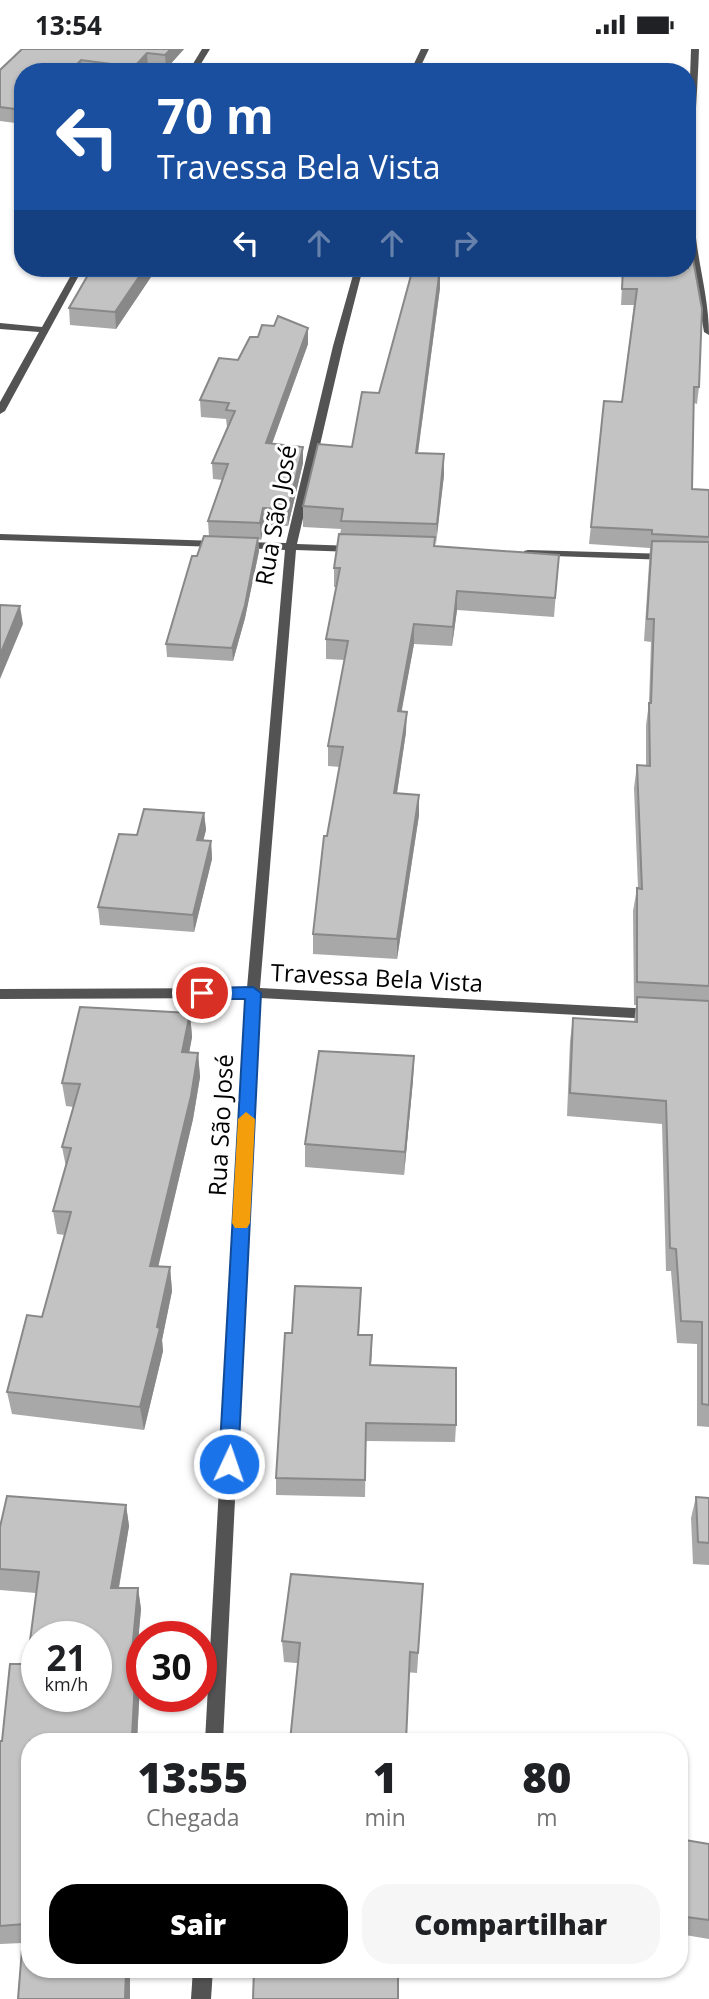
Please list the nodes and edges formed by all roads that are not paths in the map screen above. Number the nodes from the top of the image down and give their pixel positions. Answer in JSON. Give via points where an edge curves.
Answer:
{"nodes":[{"id":1,"x":696,"y":260,"type":"edge"},
{"id":2,"x":74,"y":277,"type":"edge"},
{"id":3,"x":357,"y":277,"type":"edge"},
{"id":4,"x":0,"y":326,"type":"edge"},
{"id":5,"x":45,"y":330,"type":"junction"},
{"id":6,"x":709,"y":332,"type":"edge"},
{"id":7,"x":0,"y":411,"type":"edge"},
{"id":8,"x":0,"y":537,"type":"edge"},
{"id":9,"x":291,"y":547,"type":"junction"},
{"id":10,"x":361,"y":549,"type":"edge"},
{"id":11,"x":514,"y":553,"type":"edge"},
{"id":12,"x":681,"y":558,"type":"edge"},
{"id":13,"x":253,"y":993,"type":"junction"},
{"id":14,"x":0,"y":994,"type":"edge"},
{"id":15,"x":667,"y":1014,"type":"edge"},
{"id":16,"x":214,"y":1733,"type":"edge"},
{"id":17,"x":202,"y":1978,"type":"edge"},
{"id":18,"x":201,"y":1999,"type":"edge"}],
"edges":[{"from":1,"to":6,"type":"street"},
{"from":2,"to":5,"type":"street"},
{"from":3,"to":9,"type":"street","name":"Rua São José"},
{"from":4,"to":5,"type":"street"},
{"from":5,"to":7,"type":"street"},
{"from":8,"to":9,"type":"street"},
{"from":9,"to":10,"type":"street"},
{"from":9,"to":13,"type":"street","name":"Rua São José"},
{"from":11,"to":12,"type":"street"},
{"from":13,"to":14,"type":"street","name":"Travessa Bela Vista"},
{"from":13,"to":15,"type":"street","name":"Travessa Bela Vista"},
{"from":13,"to":16,"type":"street","name":"Rua São José"},
{"from":17,"to":18,"type":"street"}]}
